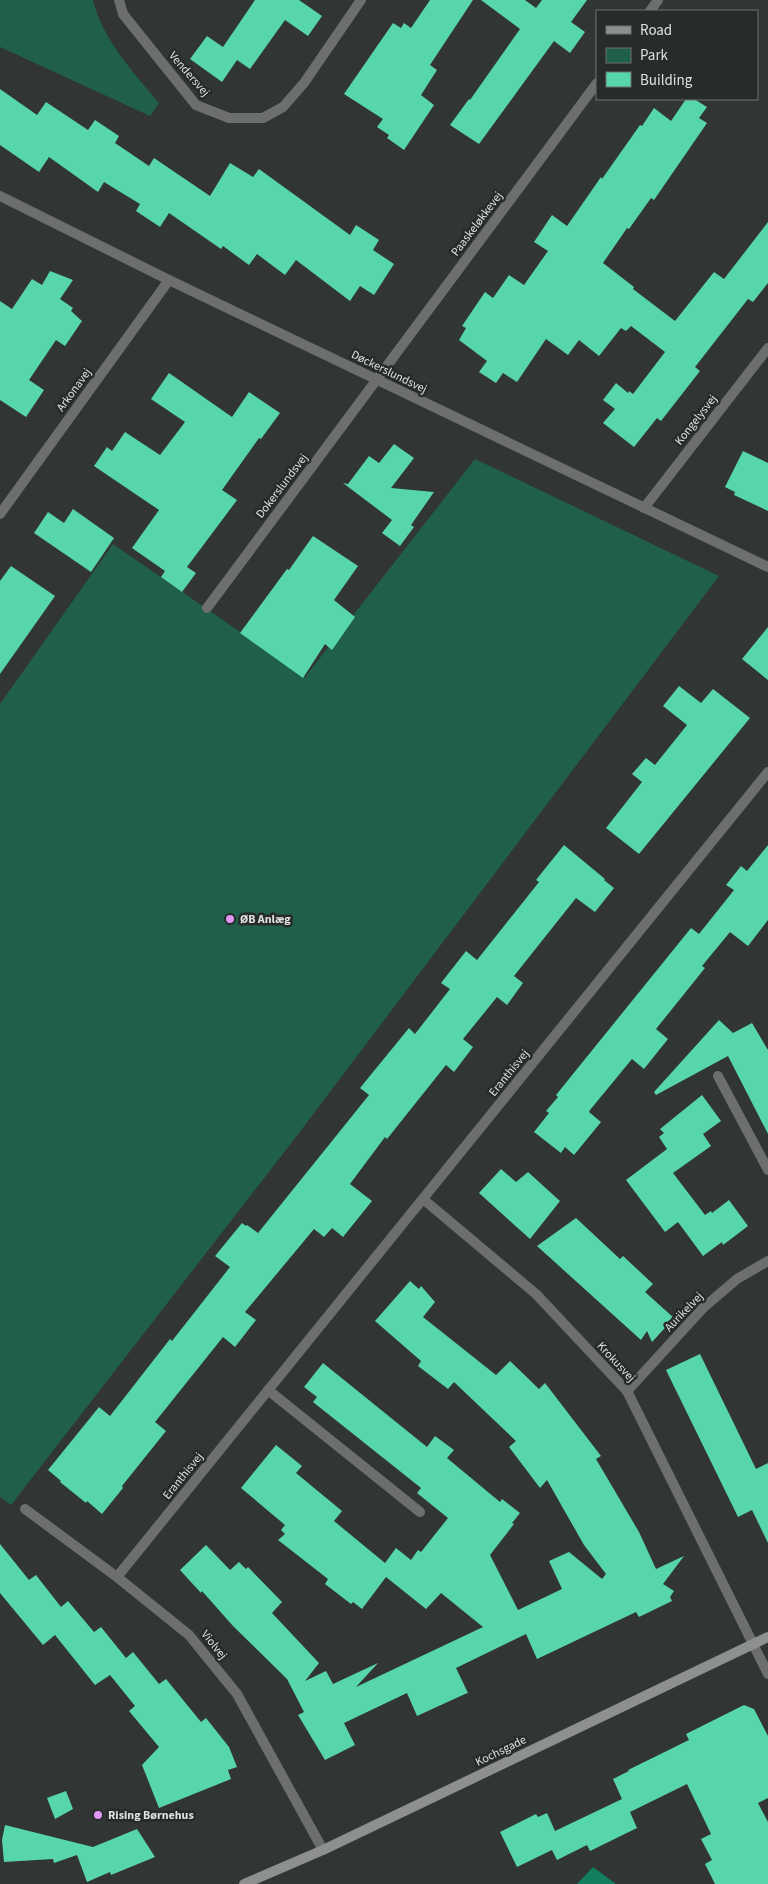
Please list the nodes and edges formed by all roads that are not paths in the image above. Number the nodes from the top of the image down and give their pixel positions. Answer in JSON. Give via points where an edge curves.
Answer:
{"nodes":[{"id":1,"x":119,"y":0,"type":"edge"},
{"id":2,"x":361,"y":0,"type":"edge"},
{"id":3,"x":596,"y":84,"type":"edge"},
{"id":4,"x":0,"y":196,"type":"edge"},
{"id":5,"x":169,"y":280,"type":"junction"},
{"id":6,"x":768,"y":348,"type":"edge"},
{"id":7,"x":377,"y":380,"type":"junction"},
{"id":8,"x":644,"y":508,"type":"junction"},
{"id":9,"x":0,"y":514,"type":"edge"},
{"id":10,"x":768,"y":567,"type":"edge"},
{"id":11,"x":207,"y":608,"type":"dead end"},
{"id":12,"x":768,"y":772,"type":"edge"},
{"id":13,"x":718,"y":1076,"type":"dead end"},
{"id":14,"x":768,"y":1170,"type":"edge"},
{"id":15,"x":424,"y":1199,"type":"junction"},
{"id":16,"x":768,"y":1261,"type":"edge"},
{"id":17,"x":268,"y":1390,"type":"junction"},
{"id":18,"x":627,"y":1391,"type":"junction"},
{"id":19,"x":25,"y":1509,"type":"dead end"},
{"id":20,"x":420,"y":1512,"type":"dead end"},
{"id":21,"x":117,"y":1577,"type":"junction"},
{"id":22,"x":768,"y":1637,"type":"edge"},
{"id":23,"x":754,"y":1644,"type":"junction"},
{"id":24,"x":768,"y":1674,"type":"edge"},
{"id":25,"x":323,"y":1850,"type":"junction"},
{"id":26,"x":244,"y":1884,"type":"edge"}],
"edges":[{"from":1,"to":2,"type":"street","name":"Vendersvej","via":[[123,14],[196,105],[229,118],[263,118],[283,107],[304,83]]},
{"from":3,"to":7,"type":"street","name":"Paaskeløkkevej"},
{"from":4,"to":5,"type":"street","name":"Døckerslundsvej"},
{"from":5,"to":7,"type":"street","name":"Døckerslundsvej"},
{"from":5,"to":9,"type":"street","name":"Arkonavej"},
{"from":6,"to":8,"type":"street","name":"Kongelysvej"},
{"from":7,"to":8,"type":"street","name":"Døckerslundsvej"},
{"from":7,"to":11,"type":"street","name":"Dokerslundsvej"},
{"from":8,"to":10,"type":"street","name":"Døckerslundsvej"},
{"from":12,"to":15,"type":"street","name":"Eranthisvej"},
{"from":13,"to":14,"type":"street"},
{"from":15,"to":17,"type":"street","name":"Eranthisvej"},
{"from":15,"to":18,"type":"street","name":"Krokusvej","via":[[536,1294]]},
{"from":16,"to":18,"type":"street","name":"Aurikelvej","via":[[737,1279],[703,1308]]},
{"from":17,"to":20,"type":"street"},
{"from":17,"to":21,"type":"street","name":"Eranthisvej"},
{"from":18,"to":23,"type":"street","name":"Krokusvej"},
{"from":19,"to":21,"type":"street","name":"Violvej"},
{"from":21,"to":25,"type":"street","name":"Violvej","via":[[189,1635],[237,1694]]},
{"from":22,"to":23,"type":"street","name":"Kochsgade"},
{"from":23,"to":24,"type":"street","name":"Krokusvej"},
{"from":23,"to":25,"type":"street","name":"Kochsgade"},
{"from":25,"to":26,"type":"street","name":"Kochsgade"}]}
